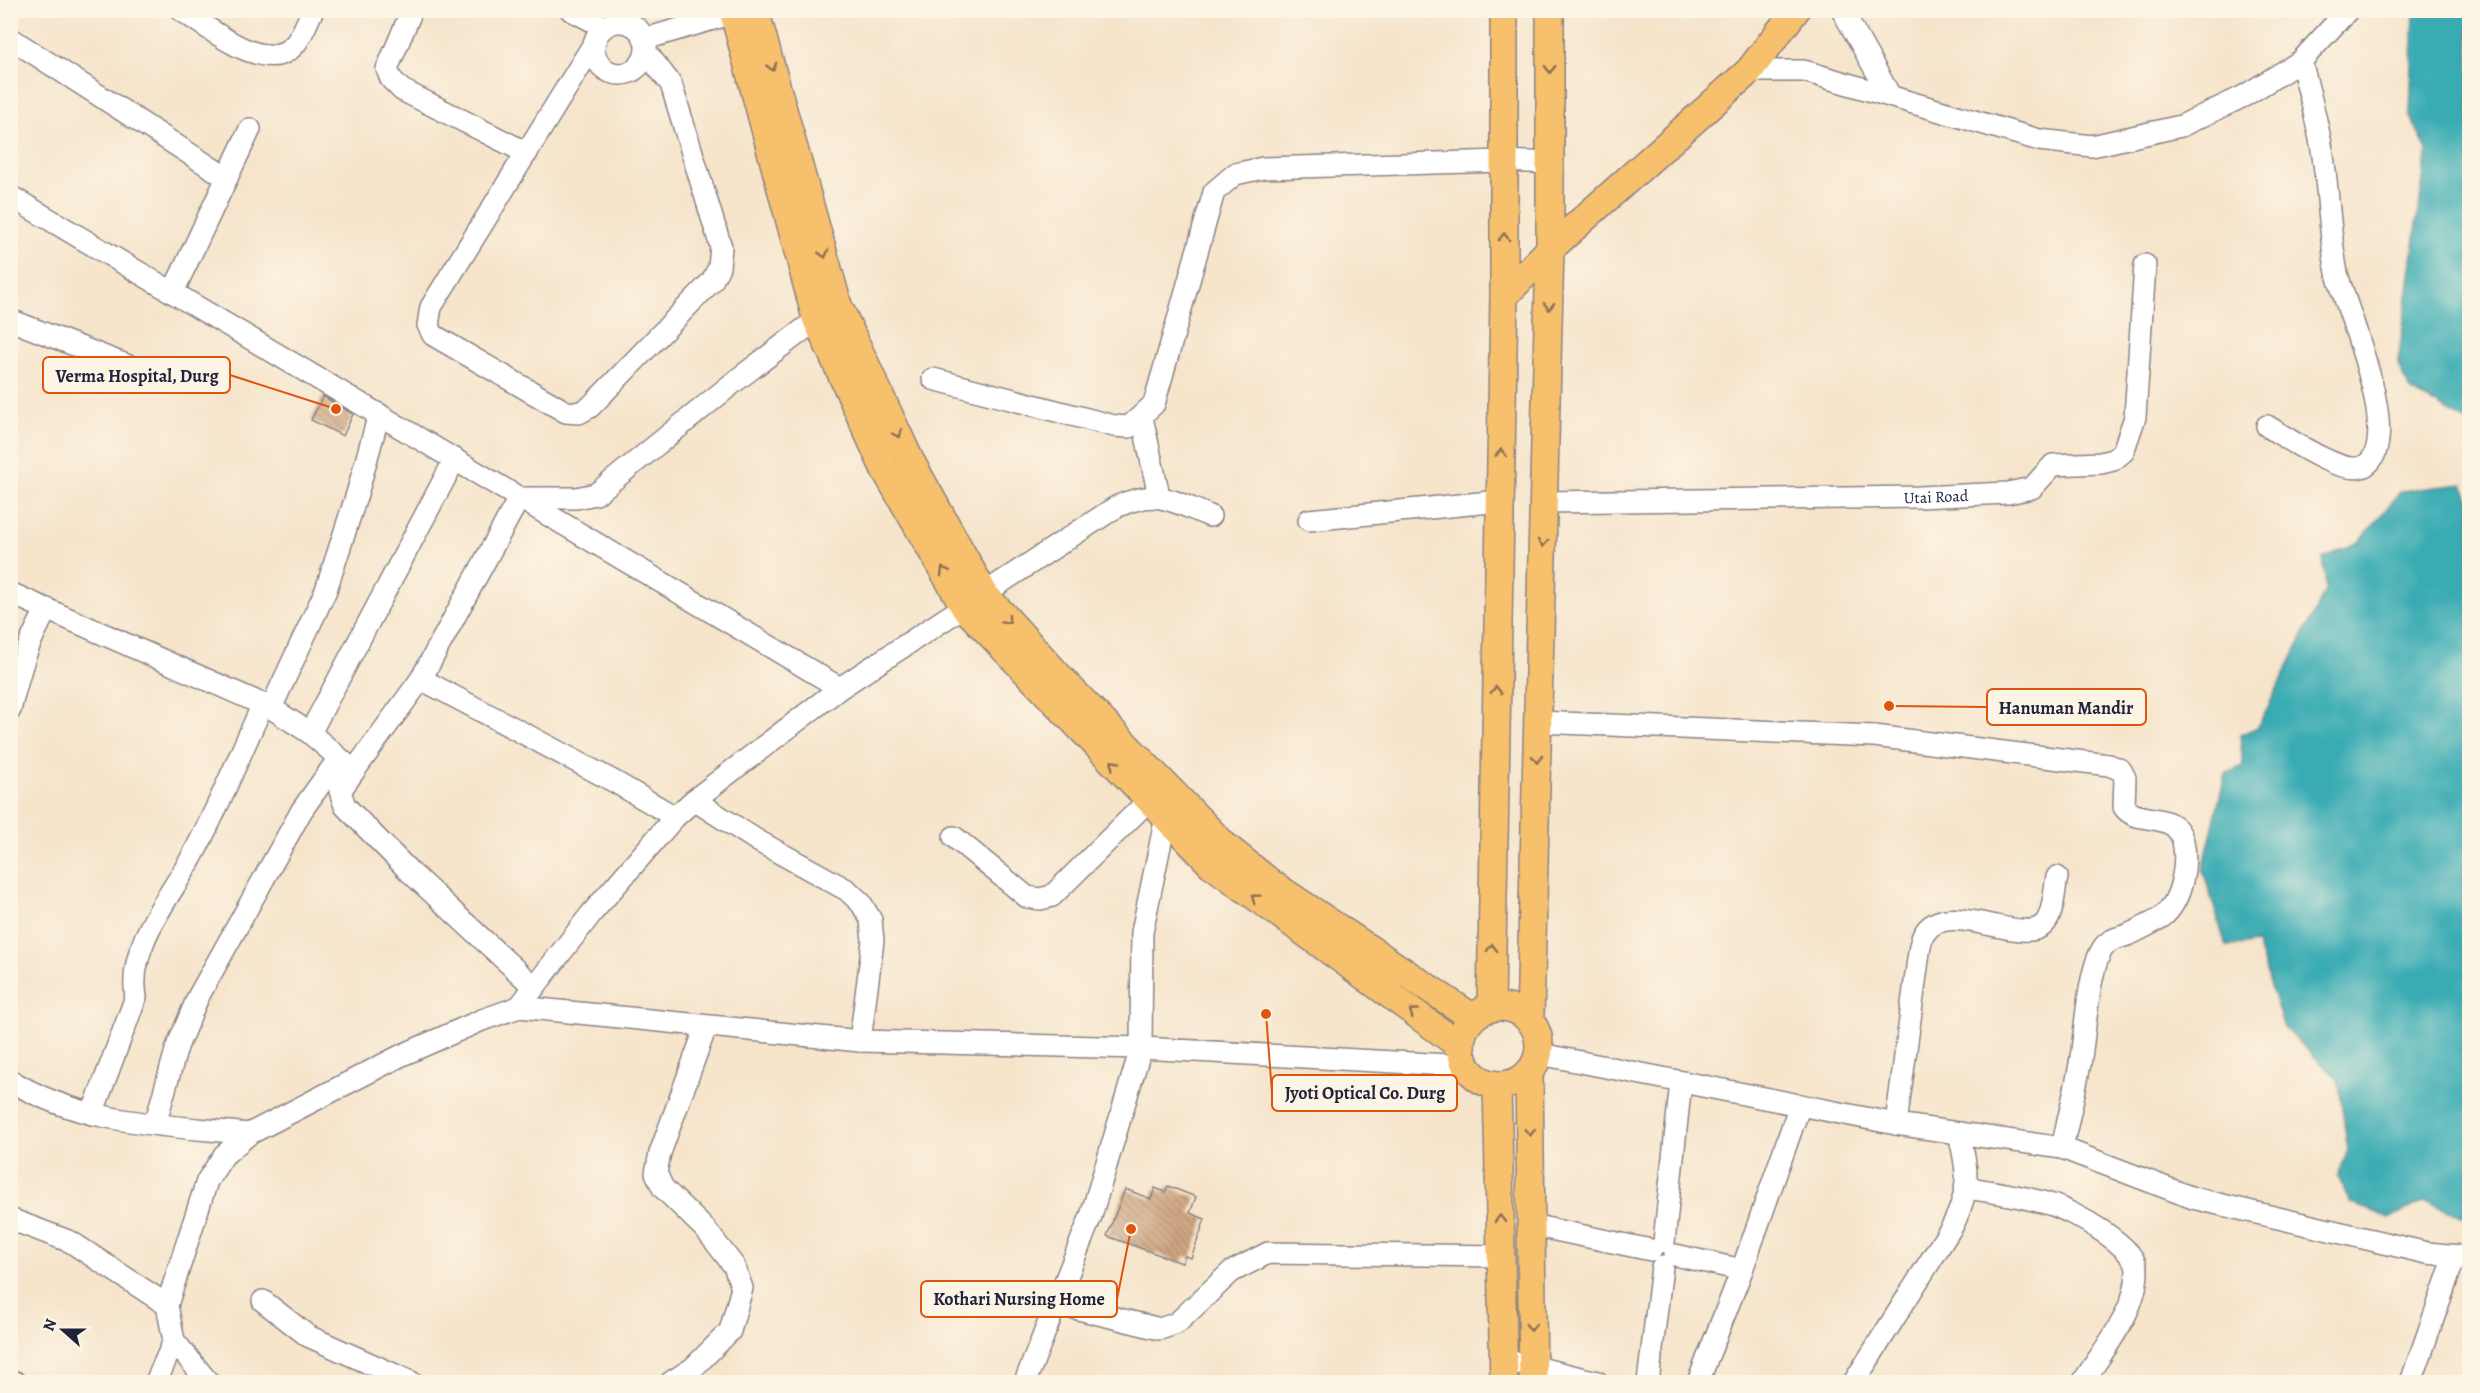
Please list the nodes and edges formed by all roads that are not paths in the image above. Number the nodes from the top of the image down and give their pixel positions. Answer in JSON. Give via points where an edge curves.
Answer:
{"nodes":[{"id":1,"x":181,"y":10,"type":"edge"},
{"id":2,"x":313,"y":10,"type":"edge"},
{"id":3,"x":412,"y":10,"type":"edge"},
{"id":4,"x":571,"y":10,"type":"edge"},
{"id":5,"x":1504,"y":10,"type":"edge"},
{"id":6,"x":1550,"y":10,"type":"edge"},
{"id":7,"x":1796,"y":10,"type":"edge"},
{"id":8,"x":1842,"y":10,"type":"edge"},
{"id":9,"x":2348,"y":10,"type":"edge"},
{"id":10,"x":742,"y":11,"type":"edge"},
{"id":11,"x":612,"y":26,"type":"edge"},
{"id":12,"x":10,"y":38,"type":"edge"},
{"id":13,"x":645,"y":46,"type":"junction"},
{"id":14,"x":2301,"y":61,"type":"junction"},
{"id":15,"x":1749,"y":71,"type":"junction"},
{"id":16,"x":1888,"y":94,"type":"junction"},
{"id":17,"x":249,"y":129,"type":"dead end"},
{"id":18,"x":526,"y":153,"type":"junction"},
{"id":19,"x":1504,"y":161,"type":"junction"},
{"id":20,"x":1551,"y":163,"type":"junction"},
{"id":21,"x":227,"y":178,"type":"junction"},
{"id":22,"x":10,"y":196,"type":"edge"},
{"id":23,"x":1550,"y":249,"type":"junction"},
{"id":24,"x":2145,"y":265,"type":"dead end"},
{"id":25,"x":173,"y":292,"type":"junction"},
{"id":26,"x":1504,"y":296,"type":"junction"},
{"id":27,"x":827,"y":311,"type":"junction"},
{"id":28,"x":10,"y":320,"type":"edge"},
{"id":29,"x":162,"y":379,"type":"dead end"},
{"id":30,"x":933,"y":379,"type":"dead end"},
{"id":31,"x":379,"y":414,"type":"junction"},
{"id":32,"x":1142,"y":417,"type":"junction"},
{"id":33,"x":2267,"y":426,"type":"dead end"},
{"id":34,"x":455,"y":459,"type":"junction"},
{"id":35,"x":1159,"y":496,"type":"junction"},
{"id":36,"x":519,"y":498,"type":"junction"},
{"id":37,"x":1500,"y":501,"type":"junction"},
{"id":38,"x":1544,"y":502,"type":"junction"},
{"id":39,"x":1210,"y":516,"type":"dead end"},
{"id":40,"x":1309,"y":520,"type":"dead end"},
{"id":41,"x":10,"y":593,"type":"edge"},
{"id":42,"x":975,"y":602,"type":"junction"},
{"id":43,"x":47,"y":609,"type":"junction"},
{"id":44,"x":421,"y":679,"type":"junction"},
{"id":45,"x":840,"y":688,"type":"junction"},
{"id":46,"x":267,"y":706,"type":"junction"},
{"id":47,"x":10,"y":710,"type":"edge"},
{"id":48,"x":1538,"y":722,"type":"junction"},
{"id":49,"x":310,"y":733,"type":"junction"},
{"id":50,"x":347,"y":764,"type":"junction"},
{"id":51,"x":694,"y":800,"type":"junction"},
{"id":52,"x":1160,"y":800,"type":"junction"},
{"id":53,"x":675,"y":818,"type":"junction"},
{"id":54,"x":954,"y":837,"type":"dead end"},
{"id":55,"x":2056,"y":877,"type":"dead end"},
{"id":56,"x":534,"y":987,"type":"junction"},
{"id":57,"x":519,"y":1007,"type":"junction"},
{"id":58,"x":1482,"y":1012,"type":"junction"},
{"id":59,"x":1530,"y":1018,"type":"junction"},
{"id":60,"x":706,"y":1027,"type":"junction"},
{"id":61,"x":860,"y":1041,"type":"junction"},
{"id":62,"x":1141,"y":1048,"type":"junction"},
{"id":63,"x":1463,"y":1056,"type":"junction"},
{"id":64,"x":1535,"y":1064,"type":"junction"},
{"id":65,"x":10,"y":1080,"type":"edge"},
{"id":66,"x":1681,"y":1082,"type":"junction"},
{"id":67,"x":1497,"y":1086,"type":"junction"},
{"id":68,"x":1800,"y":1105,"type":"junction"},
{"id":69,"x":92,"y":1114,"type":"junction"},
{"id":70,"x":155,"y":1124,"type":"junction"},
{"id":71,"x":1896,"y":1124,"type":"junction"},
{"id":72,"x":1959,"y":1133,"type":"junction"},
{"id":73,"x":249,"y":1134,"type":"junction"},
{"id":74,"x":2062,"y":1148,"type":"junction"},
{"id":75,"x":1967,"y":1188,"type":"junction"},
{"id":76,"x":10,"y":1219,"type":"edge"},
{"id":77,"x":1531,"y":1225,"type":"junction"},
{"id":78,"x":1663,"y":1253,"type":"junction"},
{"id":79,"x":1501,"y":1256,"type":"junction"},
{"id":80,"x":2462,"y":1256,"type":"edge"},
{"id":81,"x":1742,"y":1270,"type":"junction"},
{"id":82,"x":263,"y":1301,"type":"dead end"},
{"id":83,"x":1058,"y":1304,"type":"junction"},
{"id":84,"x":167,"y":1305,"type":"junction"},
{"id":85,"x":174,"y":1341,"type":"junction"},
{"id":86,"x":1503,"y":1371,"type":"edge"},
{"id":87,"x":1532,"y":1374,"type":"edge"},
{"id":88,"x":10,"y":1381,"type":"edge"},
{"id":89,"x":15,"y":1383,"type":"edge"},
{"id":90,"x":156,"y":1383,"type":"edge"},
{"id":91,"x":208,"y":1383,"type":"edge"},
{"id":92,"x":411,"y":1383,"type":"edge"},
{"id":93,"x":671,"y":1383,"type":"edge"},
{"id":94,"x":1025,"y":1383,"type":"edge"},
{"id":95,"x":1597,"y":1383,"type":"edge"},
{"id":96,"x":1648,"y":1383,"type":"edge"},
{"id":97,"x":1698,"y":1383,"type":"edge"},
{"id":98,"x":1854,"y":1383,"type":"edge"},
{"id":99,"x":2083,"y":1383,"type":"edge"},
{"id":100,"x":2411,"y":1383,"type":"edge"}],
"edges":[{"from":1,"to":2,"type":"street","via":[[239,47],[263,56],[278,56],[295,44]]},
{"from":3,"to":18,"type":"street","via":[[387,69],[391,79],[402,90]]},
{"from":4,"to":11,"type":"street"},
{"from":5,"to":19,"type":"main road"},
{"from":6,"to":20,"type":"main road","one_way":true},
{"from":7,"to":15,"type":"main road"},
{"from":8,"to":16,"type":"street"},
{"from":9,"to":14,"type":"street"},
{"from":10,"to":13,"type":"street"},
{"from":10,"to":27,"type":"main road"},
{"from":11,"to":13,"type":"street","via":[[636,27]]},
{"from":11,"to":13,"type":"street","via":[[594,57],[610,74],[633,72],[642,63]]},
{"from":11,"to":18,"type":"street"},
{"from":12,"to":21,"type":"street"},
{"from":13,"to":18,"type":"street","via":[[671,84],[721,247],[719,267],[712,281],[590,408],[579,413],[554,407],[433,335],[428,325],[431,307]]},
{"from":14,"to":16,"type":"street","via":[[2244,96],[2181,126],[2092,146],[2038,140]]},
{"from":14,"to":33,"type":"street","via":[[2322,149],[2337,270],[2370,371],[2377,441],[2370,461],[2355,468],[2321,457]]},
{"from":15,"to":16,"type":"street","via":[[1804,71]]},
{"from":15,"to":23,"type":"main road"},
{"from":17,"to":21,"type":"street"},
{"from":19,"to":20,"type":"street"},
{"from":26,"to":19,"type":"main road","one_way":true},
{"from":19,"to":32,"type":"street","via":[[1263,168],[1235,174],[1214,192],[1154,404]]},
{"from":20,"to":23,"type":"main road"},
{"from":21,"to":25,"type":"street"},
{"from":22,"to":25,"type":"street"},
{"from":23,"to":26,"type":"main road"},
{"from":23,"to":38,"type":"main road","one_way":true},
{"from":24,"to":38,"type":"street","name":"Utai Road","via":[[2134,417],[2122,452],[2113,460],[2053,465],[2032,488],[2008,493]]},
{"from":25,"to":31,"type":"street"},
{"from":37,"to":26,"type":"main road","one_way":true},
{"from":27,"to":36,"type":"street","via":[[596,494]]},
{"from":27,"to":42,"type":"main road","via":[[884,468]]},
{"from":28,"to":29,"type":"street"},
{"from":30,"to":32,"type":"street","via":[[1114,426],[1129,427]]},
{"from":31,"to":34,"type":"street"},
{"from":31,"to":46,"type":"street","via":[[326,590]]},
{"from":32,"to":35,"type":"street"},
{"from":34,"to":36,"type":"street"},
{"from":34,"to":49,"type":"street"},
{"from":35,"to":39,"type":"street"},
{"from":35,"to":42,"type":"street","via":[[1138,497],[1116,507]]},
{"from":36,"to":44,"type":"street"},
{"from":36,"to":45,"type":"street"},
{"from":37,"to":40,"type":"street"},
{"from":58,"to":37,"type":"main road","one_way":true},
{"from":38,"to":48,"type":"main road","one_way":true},
{"from":41,"to":43,"type":"street"},
{"from":42,"to":45,"type":"street"},
{"from":42,"to":52,"type":"main road"},
{"from":43,"to":46,"type":"street"},
{"from":43,"to":47,"type":"street","via":[[20,665]]},
{"from":44,"to":50,"type":"street"},
{"from":44,"to":53,"type":"street"},
{"from":45,"to":51,"type":"street"},
{"from":46,"to":49,"type":"street"},
{"from":46,"to":69,"type":"street","via":[[193,855],[157,914],[133,978],[136,997]]},
{"from":48,"to":59,"type":"main road","one_way":true},
{"from":48,"to":74,"type":"street","via":[[1874,736],[2109,765],[2121,770],[2125,778],[2124,807],[2132,815],[2158,818],[2174,827],[2182,839],[2185,868],[2176,898],[2163,916],[2112,939],[2103,949],[2094,975]]},
{"from":49,"to":50,"type":"street"},
{"from":50,"to":56,"type":"street","via":[[340,791],[345,806]]},
{"from":50,"to":70,"type":"street","via":[[302,810],[198,997],[177,1047]]},
{"from":51,"to":53,"type":"street"},
{"from":51,"to":61,"type":"street","via":[[847,890],[861,903],[871,920],[873,941]]},
{"from":52,"to":54,"type":"street","via":[[1052,896],[1040,899],[1027,897]]},
{"from":52,"to":58,"type":"main road","via":[[1272,884]]},
{"from":52,"to":62,"type":"street","via":[[1142,932]]},
{"from":63,"to":52,"type":"main road","one_way":true,"via":[[1211,864]]},
{"from":53,"to":56,"type":"street"},
{"from":55,"to":71,"type":"street","via":[[2045,924],[2019,929],[1942,920],[1924,934]]},
{"from":56,"to":57,"type":"street"},
{"from":57,"to":60,"type":"street"},
{"from":57,"to":73,"type":"street","via":[[400,1056]]},
{"from":58,"to":59,"type":"main road","via":[[1512,1007]]},
{"from":58,"to":63,"type":"main road","via":[[1464,1031]]},
{"from":59,"to":64,"type":"main road","via":[[1539,1035]]},
{"from":60,"to":61,"type":"street"},
{"from":60,"to":93,"type":"street","via":[[656,1173],[663,1188],[706,1230],[734,1266],[742,1288],[729,1331],[693,1368]]},
{"from":61,"to":62,"type":"street"},
{"from":62,"to":63,"type":"street"},
{"from":62,"to":83,"type":"street","via":[[1091,1216]]},
{"from":63,"to":67,"type":"main road","via":[[1479,1080]]},
{"from":64,"to":66,"type":"street"},
{"from":64,"to":67,"type":"main road","via":[[1514,1084]]},
{"from":64,"to":77,"type":"main road","one_way":true},
{"from":65,"to":69,"type":"street","via":[[35,1096]]},
{"from":66,"to":68,"type":"street"},
{"from":66,"to":78,"type":"street"},
{"from":79,"to":67,"type":"main road","one_way":true},
{"from":68,"to":71,"type":"street"},
{"from":68,"to":81,"type":"street"},
{"from":69,"to":70,"type":"street"},
{"from":70,"to":73,"type":"street"},
{"from":71,"to":72,"type":"street"},
{"from":72,"to":74,"type":"street"},
{"from":72,"to":75,"type":"street","via":[[1968,1171]]},
{"from":73,"to":84,"type":"street","via":[[224,1155],[207,1181]]},
{"from":74,"to":80,"type":"street","via":[[2193,1198],[2427,1253]]},
{"from":75,"to":98,"type":"street","via":[[1953,1225]]},
{"from":75,"to":99,"type":"street","via":[[2052,1204],[2118,1242],[2132,1256],[2138,1269],[2124,1316]]},
{"from":76,"to":84,"type":"street","via":[[70,1242]]},
{"from":77,"to":78,"type":"street"},
{"from":77,"to":87,"type":"main road","one_way":true},
{"from":78,"to":81,"type":"street"},
{"from":78,"to":96,"type":"street"},
{"from":79,"to":83,"type":"street","via":[[1268,1253],[1231,1272],[1177,1323],[1160,1329]]},
{"from":79,"to":86,"type":"main road"},
{"from":80,"to":100,"type":"street"},
{"from":81,"to":97,"type":"street"},
{"from":82,"to":92,"type":"street","via":[[308,1336]]},
{"from":83,"to":94,"type":"street"},
{"from":84,"to":85,"type":"street"},
{"from":85,"to":90,"type":"street"},
{"from":85,"to":91,"type":"street"},
{"from":86,"to":87,"type":"street"},
{"from":87,"to":95,"type":"street"},
{"from":88,"to":89,"type":"street"}]}
